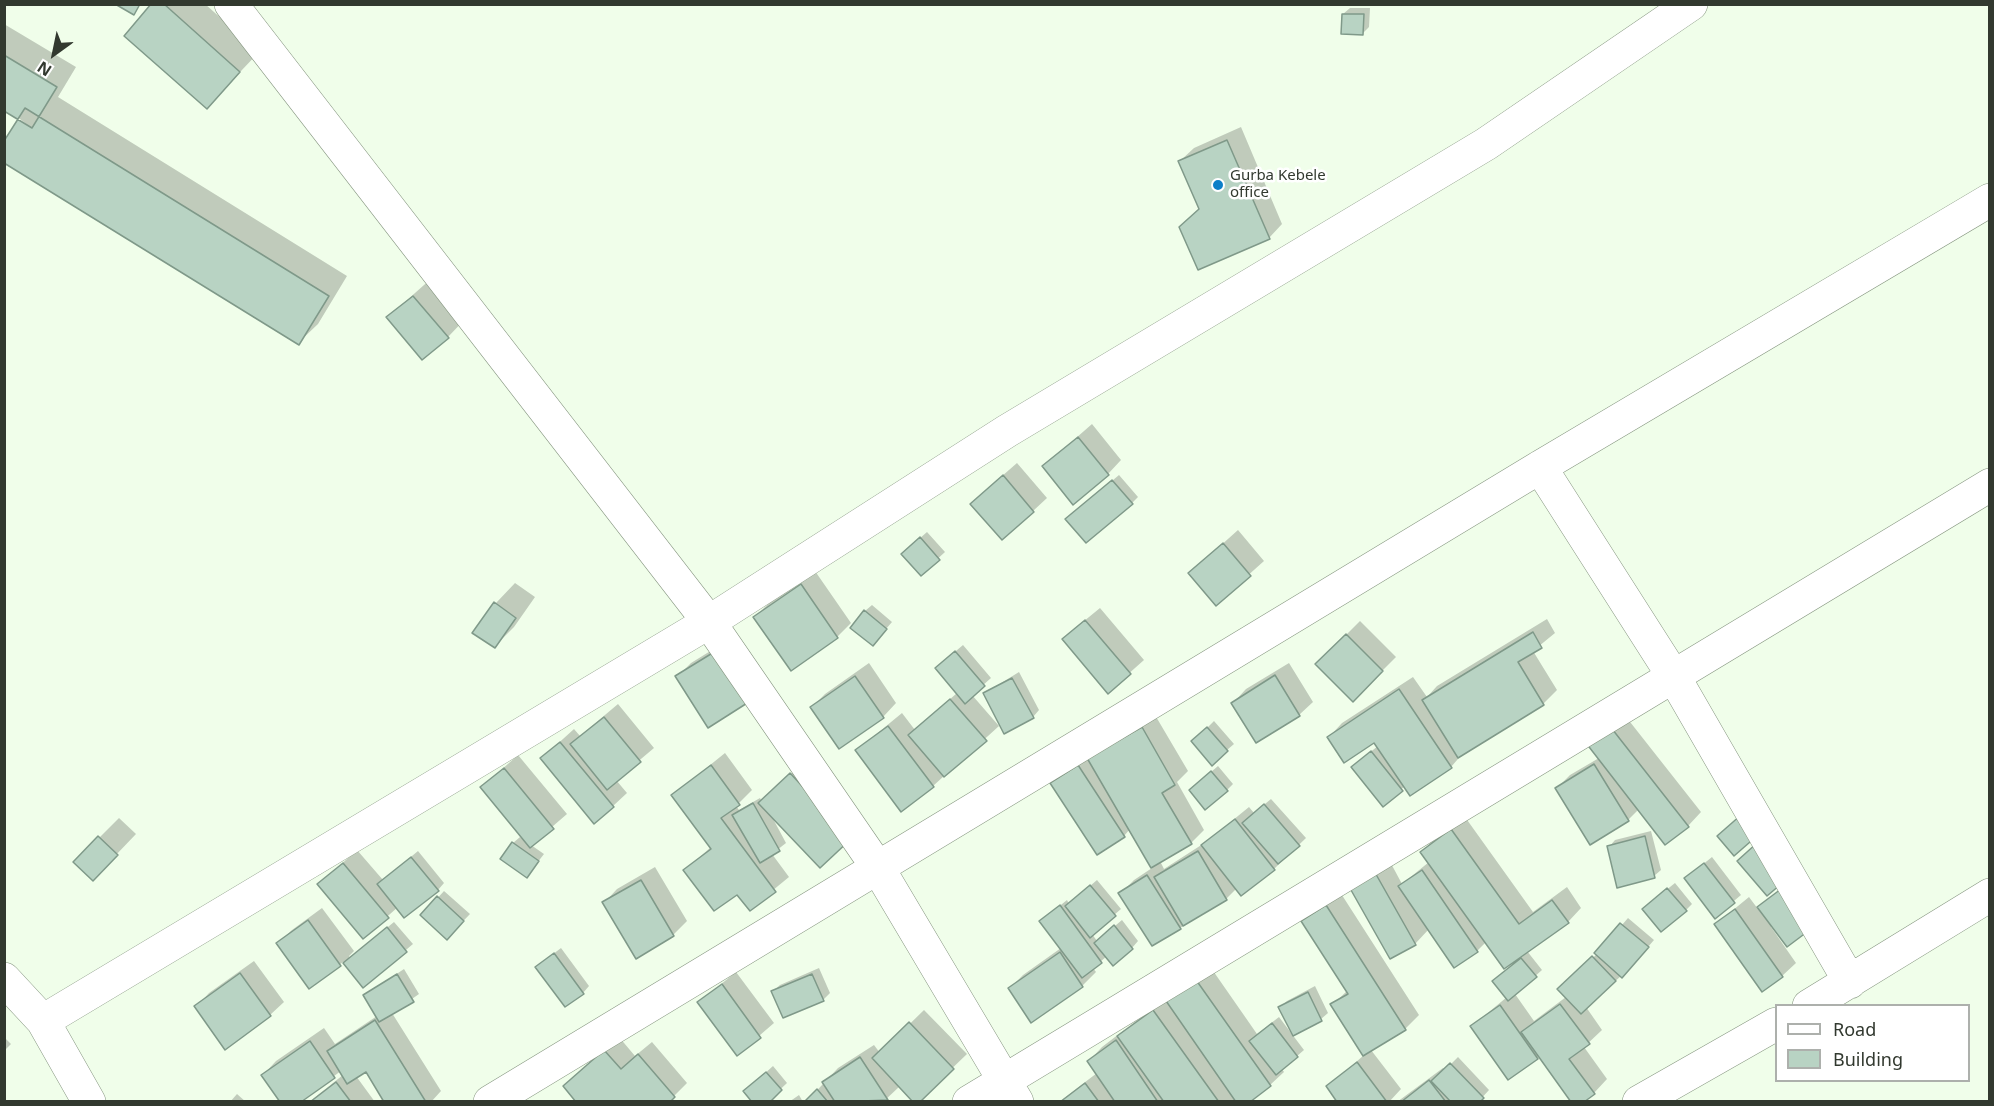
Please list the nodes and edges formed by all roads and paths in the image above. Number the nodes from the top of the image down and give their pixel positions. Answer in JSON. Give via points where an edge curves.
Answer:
{"nodes":[{"id":1,"x":231,"y":4,"type":"edge"},
{"id":2,"x":1691,"y":4,"type":"edge"},
{"id":3,"x":1989,"y":200,"type":"edge"},
{"id":4,"x":1540,"y":467,"type":"junction"},
{"id":5,"x":1989,"y":485,"type":"edge"},
{"id":6,"x":709,"y":622,"type":"junction"},
{"id":7,"x":1674,"y":677,"type":"junction"},
{"id":8,"x":878,"y":868,"type":"junction"},
{"id":9,"x":1989,"y":895,"type":"edge"},
{"id":10,"x":4,"y":979,"type":"edge"},
{"id":11,"x":1850,"y":982,"type":"junction"},
{"id":12,"x":1811,"y":1004,"type":"edge"},
{"id":13,"x":43,"y":1021,"type":"junction"},
{"id":14,"x":1775,"y":1025,"type":"edge"},
{"id":15,"x":1011,"y":1090,"type":"edge"},
{"id":16,"x":89,"y":1101,"type":"edge"},
{"id":17,"x":490,"y":1101,"type":"edge"},
{"id":18,"x":969,"y":1101,"type":"edge"},
{"id":19,"x":1639,"y":1101,"type":"edge"}],
"edges":[{"from":1,"to":6,"type":"street"},
{"from":2,"to":6,"type":"street","via":[[1486,144],[1007,431]]},
{"from":3,"to":4,"type":"street"},
{"from":4,"to":7,"type":"street"},
{"from":4,"to":8,"type":"street"},
{"from":5,"to":7,"type":"street"},
{"from":6,"to":8,"type":"street"},
{"from":6,"to":13,"type":"street"},
{"from":7,"to":11,"type":"street"},
{"from":7,"to":15,"type":"street"},
{"from":8,"to":15,"type":"street"},
{"from":8,"to":17,"type":"street"},
{"from":9,"to":11,"type":"street"},
{"from":10,"to":13,"type":"street"},
{"from":11,"to":12,"type":"street"},
{"from":13,"to":16,"type":"street"},
{"from":14,"to":19,"type":"street"},
{"from":15,"to":18,"type":"street"}]}
